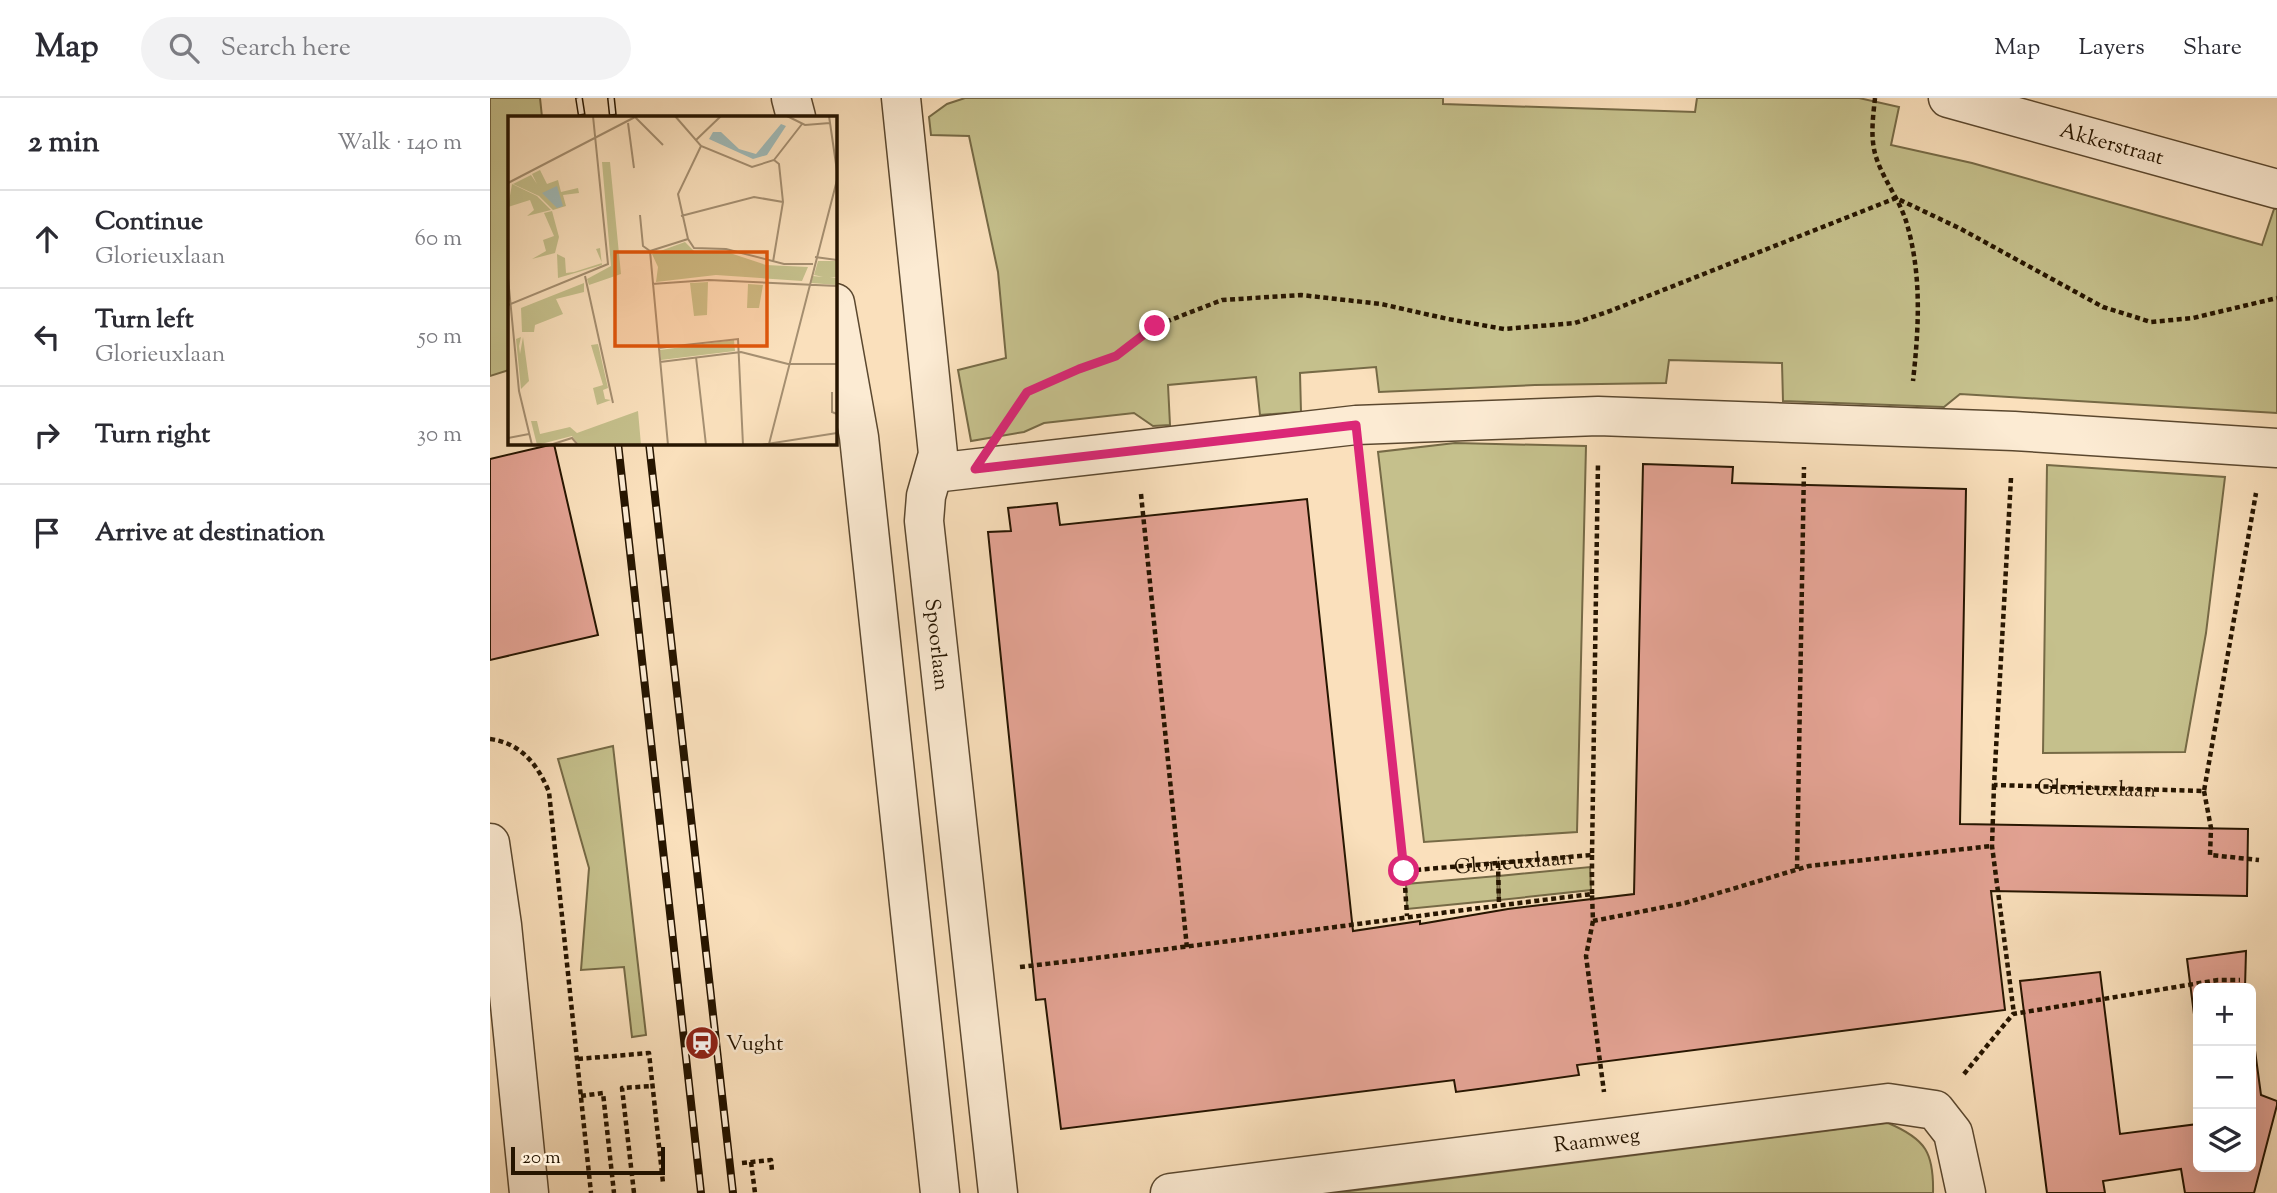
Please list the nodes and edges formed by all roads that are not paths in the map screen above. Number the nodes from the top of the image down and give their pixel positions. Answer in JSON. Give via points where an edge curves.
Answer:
{"nodes":[{"id":1,"x":791,"y":98,"type":"edge"},
{"id":2,"x":901,"y":98,"type":"edge"},
{"id":3,"x":1948,"y":98,"type":"edge"},
{"id":4,"x":796,"y":116,"type":"edge"},
{"id":5,"x":2277,"y":189,"type":"edge"},
{"id":6,"x":836,"y":309,"type":"edge"},
{"id":7,"x":2270,"y":447,"type":"edge"},
{"id":8,"x":934,"y":473,"type":"junction"},
{"id":9,"x":490,"y":843,"type":"edge"},
{"id":10,"x":529,"y":1193,"type":"edge"},
{"id":11,"x":940,"y":1193,"type":"edge"},
{"id":12,"x":998,"y":1193,"type":"edge"},
{"id":13,"x":1170,"y":1193,"type":"edge"},
{"id":14,"x":1966,"y":1193,"type":"edge"}],
"edges":[{"from":1,"to":4,"type":"street"},
{"from":2,"to":8,"type":"street","name":"Spoorlaan","via":[[938,454]]},
{"from":3,"to":5,"type":"street","name":"Akkerstraat"},
{"from":6,"to":11,"type":"street","via":[[859,437]]},
{"from":7,"to":8,"type":"street","via":[[2014,431],[1598,416],[1356,425]]},
{"from":8,"to":12,"type":"street","name":"Spoorlaan","via":[[924,521]]},
{"from":9,"to":10,"type":"street"},
{"from":13,"to":14,"type":"street","name":"Raamweg","via":[[1888,1103],[1935,1110],[1953,1133]]}]}
